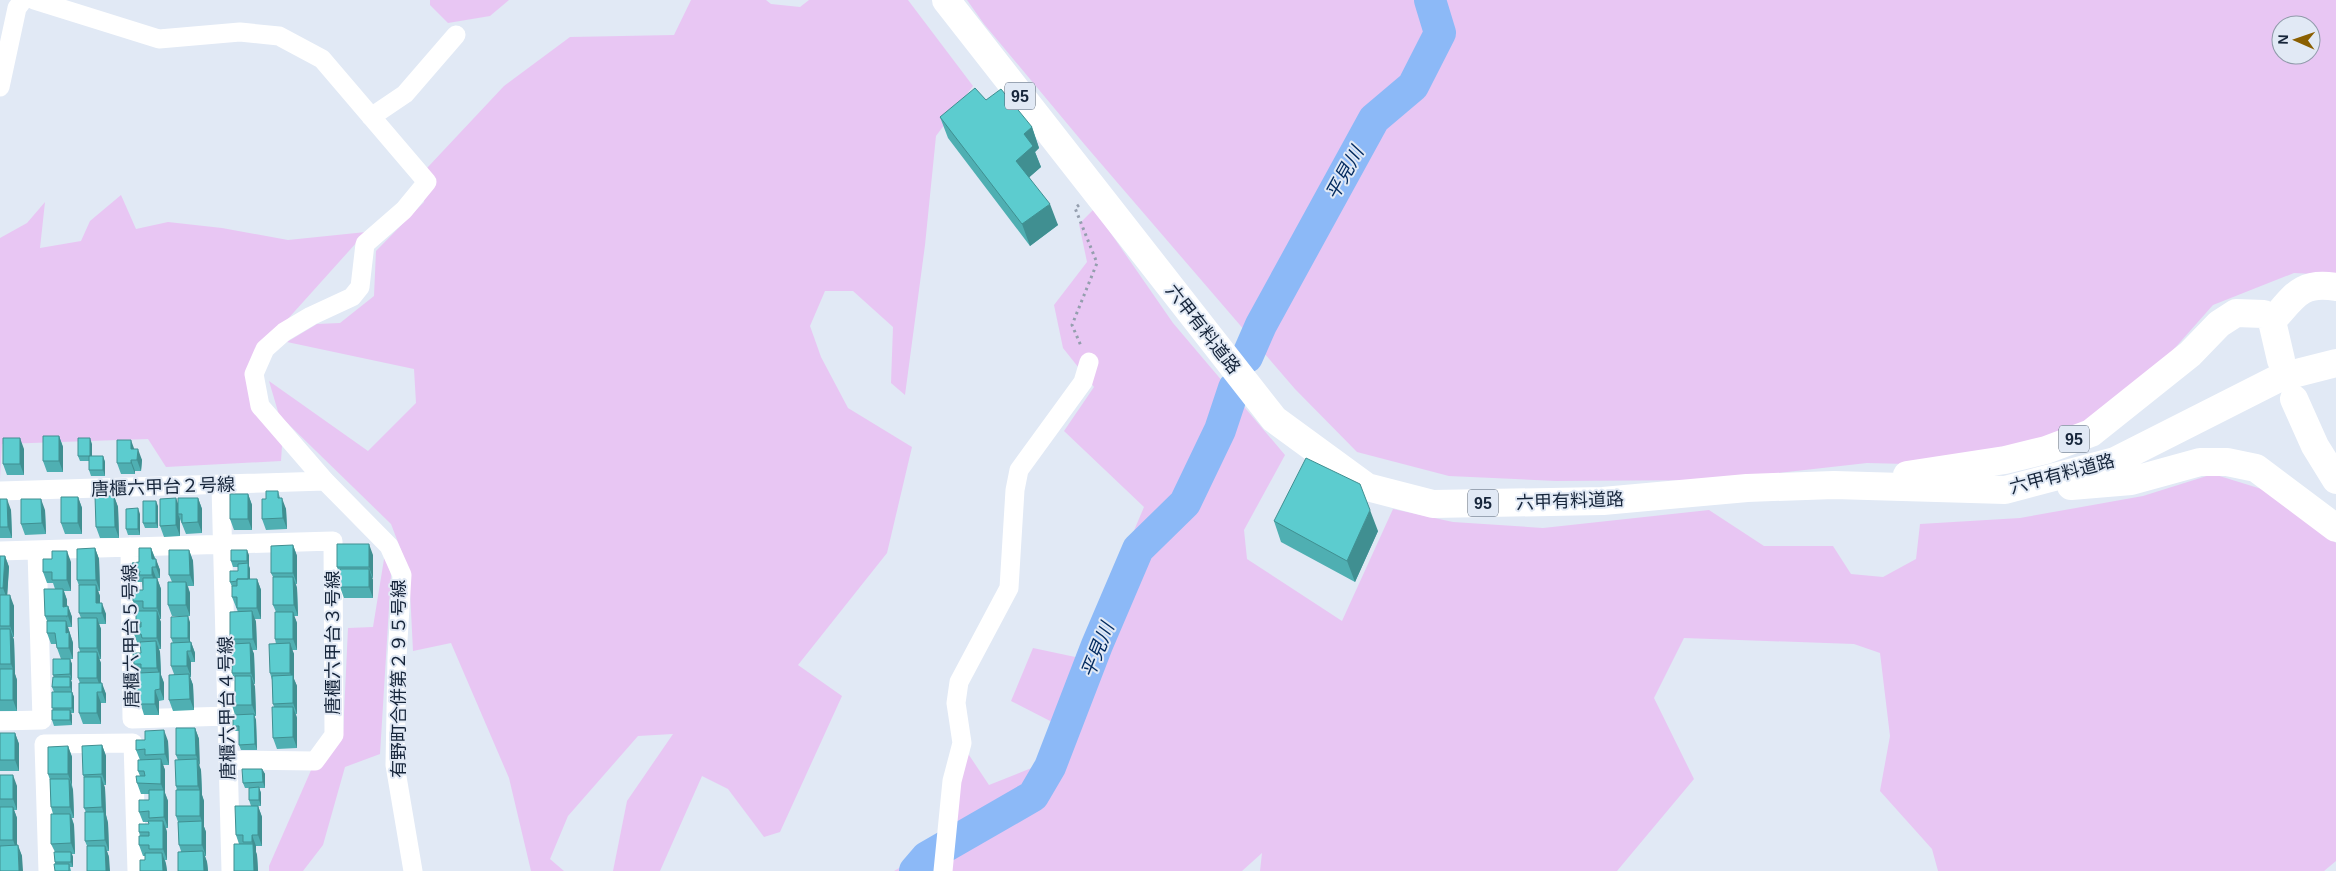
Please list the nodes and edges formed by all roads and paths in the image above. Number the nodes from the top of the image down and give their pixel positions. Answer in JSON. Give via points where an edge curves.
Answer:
{"nodes":[{"id":1,"x":23,"y":0,"type":"edge"},
{"id":2,"x":34,"y":0,"type":"edge"},
{"id":3,"x":946,"y":0,"type":"edge"},
{"id":4,"x":456,"y":35,"type":"dead end"},
{"id":5,"x":0,"y":88,"type":"edge"},
{"id":6,"x":371,"y":117,"type":"junction"},
{"id":7,"x":1095,"y":192,"type":"junction"},
{"id":8,"x":2336,"y":287,"type":"edge"},
{"id":9,"x":2272,"y":321,"type":"junction"},
{"id":10,"x":2281,"y":360,"type":"dead end"},
{"id":11,"x":1089,"y":362,"type":"joint"},
{"id":12,"x":2336,"y":363,"type":"edge"},
{"id":13,"x":2294,"y":399,"type":"dead end"},
{"id":14,"x":2336,"y":480,"type":"edge"},
{"id":15,"x":325,"y":481,"type":"junction"},
{"id":16,"x":1834,"y":485,"type":"junction"},
{"id":17,"x":221,"y":486,"type":"junction"},
{"id":18,"x":2005,"y":490,"type":"junction"},
{"id":19,"x":0,"y":491,"type":"edge"},
{"id":20,"x":2336,"y":528,"type":"edge"},
{"id":21,"x":224,"y":544,"type":"junction"},
{"id":22,"x":130,"y":547,"type":"junction"},
{"id":23,"x":0,"y":551,"type":"edge"},
{"id":24,"x":37,"y":551,"type":"junction"},
{"id":25,"x":228,"y":716,"type":"junction"},
{"id":26,"x":0,"y":721,"type":"edge"},
{"id":27,"x":229,"y":760,"type":"junction"},
{"id":28,"x":945,"y":854,"type":"edge"},
{"id":29,"x":48,"y":871,"type":"edge"},
{"id":30,"x":137,"y":871,"type":"edge"},
{"id":31,"x":231,"y":871,"type":"edge"},
{"id":32,"x":412,"y":871,"type":"edge"}],
"edges":[{"from":1,"to":5,"type":"street","via":[[17,8]]},
{"from":2,"to":6,"type":"street","name":"有野町合併第２９５号線","via":[[159,39],[240,32],[279,36],[322,59]]},
{"from":3,"to":7,"type":"main road","name":"六甲有料道路","number":"95"},
{"from":4,"to":6,"type":"street","via":[[405,94]]},
{"from":6,"to":15,"type":"street","name":"有野町合併第２９５号線","via":[[427,182],[404,210],[365,244],[360,287],[352,297],[284,332],[265,349],[254,374],[260,406]]},
{"from":7,"to":11,"type":"path","via":[[1075,208],[1097,263],[1072,325]]},
{"from":7,"to":16,"type":"main road","name":"六甲有料道路","number":"95","via":[[1274,419],[1367,487],[1433,504],[1603,501],[1747,488]]},
{"from":8,"to":9,"type":"main road","via":[[2316,285],[2299,290]]},
{"from":9,"to":10,"type":"main road"},
{"from":9,"to":16,"type":"main road","number":"95","via":[[2264,314],[2236,313],[2230,316],[2190,354],[2091,433],[2046,450],[2005,460]]},
{"from":11,"to":28,"type":"street","via":[[1079,388],[1019,470],[1009,588],[959,682],[956,703],[962,743],[952,781]]},
{"from":12,"to":18,"type":"main road","name":"六甲有料道路","number":"95","via":[[2282,377],[2115,462]]},
{"from":13,"to":14,"type":"main road","via":[[2315,446]]},
{"from":15,"to":17,"type":"street","name":"唐櫃六甲台２号線"},
{"from":15,"to":32,"type":"street","name":"有野町合併第２９５号線","via":[[389,546],[402,575],[396,657],[394,765]]},
{"from":16,"to":18,"type":"main road","name":"六甲有料道路","number":"95"},
{"from":17,"to":19,"type":"street","name":"唐櫃六甲台２号線"},
{"from":17,"to":21,"type":"street","name":"唐櫃六甲台４号線"},
{"from":18,"to":20,"type":"main road","number":"95","via":[[2131,482],[2200,462],[2227,462],[2256,468]]},
{"from":21,"to":22,"type":"street"},
{"from":21,"to":25,"type":"street","name":"唐櫃六甲台４号線"},
{"from":21,"to":27,"type":"street","name":"唐櫃六甲台３号線","via":[[332,541],[334,735],[315,761]]},
{"from":22,"to":24,"type":"street"},
{"from":22,"to":25,"type":"street","name":"唐櫃六甲台５号線","via":[[132,719]]},
{"from":23,"to":24,"type":"street"},
{"from":24,"to":26,"type":"street","via":[[42,720]]},
{"from":25,"to":27,"type":"street","name":"唐櫃六甲台４号線"},
{"from":27,"to":31,"type":"street","name":"唐櫃六甲台４号線"},
{"from":29,"to":30,"type":"street","via":[[44,744],[133,743]]}]}
